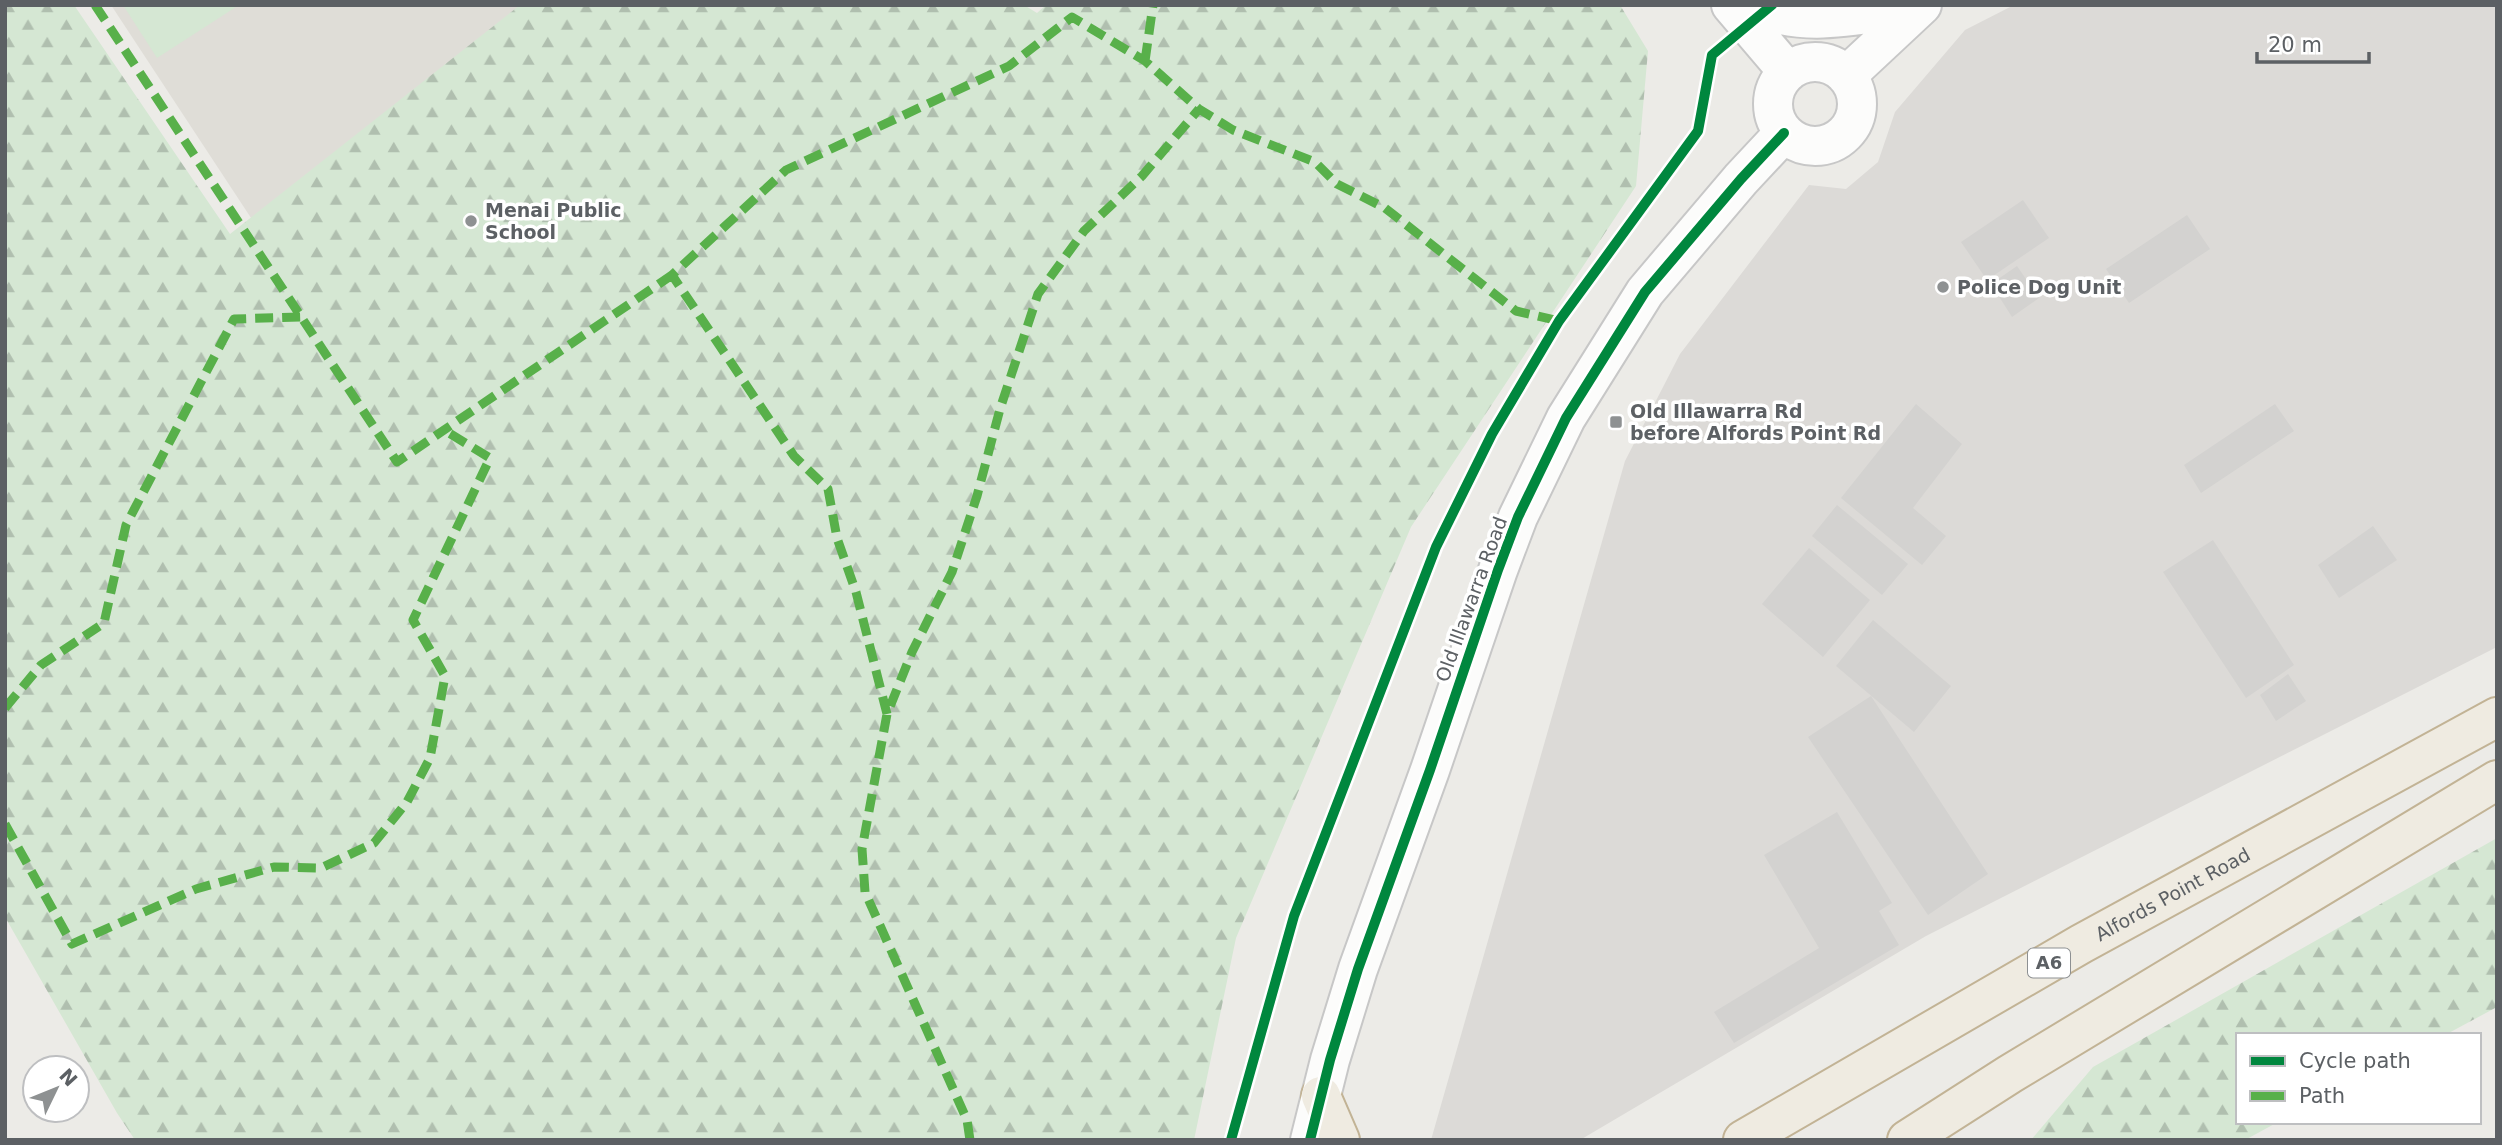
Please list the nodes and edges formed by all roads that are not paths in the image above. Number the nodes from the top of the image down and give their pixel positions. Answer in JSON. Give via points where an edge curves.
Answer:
{"nodes":[{"id":1,"x":1731,"y":5,"type":"edge"},
{"id":2,"x":1752,"y":5,"type":"edge"},
{"id":3,"x":1921,"y":6,"type":"edge"},
{"id":4,"x":1788,"y":72,"type":"junction"},
{"id":5,"x":1846,"y":76,"type":"junction"},
{"id":6,"x":1784,"y":133,"type":"junction"},
{"id":7,"x":2497,"y":717,"type":"edge"},
{"id":8,"x":2497,"y":780,"type":"edge"},
{"id":9,"x":1321,"y":1096,"type":"junction"},
{"id":10,"x":1310,"y":1140,"type":"edge"},
{"id":11,"x":1340,"y":1140,"type":"edge"},
{"id":12,"x":1743,"y":1140,"type":"edge"},
{"id":13,"x":1907,"y":1140,"type":"edge"}],
"edges":[{"from":1,"to":4,"type":"street"},
{"from":2,"to":3,"type":"street","via":[[1805,20]]},
{"from":3,"to":5,"type":"street"},
{"from":4,"to":5,"type":"street","via":[[1821,62]]},
{"from":4,"to":6,"type":"street","via":[[1779,82],[1773,108]]},
{"from":5,"to":6,"type":"street","via":[[1858,105],[1849,130],[1840,139],[1817,147]]},
{"from":6,"to":9,"type":"street","name":"Old Illawarra Road","via":[[1645,292],[1566,418],[1539,472],[1498,570],[1357,969]]},
{"from":7,"to":12,"type":"highway","name":"Alfords Point Road","number":"A6","via":[[2081,944]]},
{"from":8,"to":13,"type":"highway"},
{"from":9,"to":10,"type":"street","name":"Old Illawarra Road"},
{"from":9,"to":11,"type":"highway"}]}
